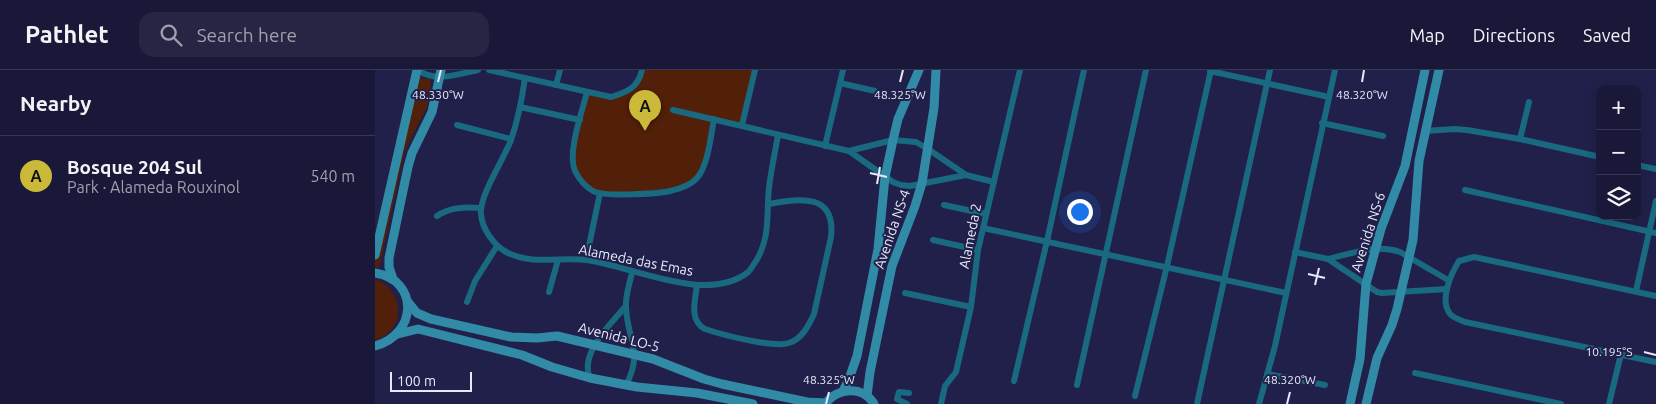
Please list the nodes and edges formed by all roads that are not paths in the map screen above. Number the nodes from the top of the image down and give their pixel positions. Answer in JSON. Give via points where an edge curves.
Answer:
{"nodes":[{"id":1,"x":418,"y":70,"type":"edge"},
{"id":2,"x":478,"y":70,"type":"edge"},
{"id":3,"x":489,"y":70,"type":"edge"},
{"id":4,"x":560,"y":70,"type":"edge"},
{"id":5,"x":642,"y":70,"type":"edge"},
{"id":6,"x":755,"y":70,"type":"edge"},
{"id":7,"x":843,"y":70,"type":"edge"},
{"id":8,"x":919,"y":70,"type":"edge"},
{"id":9,"x":936,"y":70,"type":"edge"},
{"id":10,"x":1020,"y":70,"type":"edge"},
{"id":11,"x":1084,"y":70,"type":"edge"},
{"id":12,"x":1146,"y":70,"type":"edge"},
{"id":13,"x":1270,"y":70,"type":"edge"},
{"id":14,"x":1335,"y":70,"type":"edge"},
{"id":15,"x":1425,"y":70,"type":"edge"},
{"id":16,"x":1439,"y":70,"type":"edge"},
{"id":17,"x":1210,"y":71,"type":"edge"},
{"id":18,"x":440,"y":74,"type":"edge"},
{"id":19,"x":525,"y":78,"type":"junction"},
{"id":20,"x":839,"y":83,"type":"junction"},
{"id":21,"x":1267,"y":83,"type":"junction"},
{"id":22,"x":557,"y":85,"type":"junction"},
{"id":23,"x":875,"y":91,"type":"dead end"},
{"id":24,"x":587,"y":92,"type":"junction"},
{"id":25,"x":1329,"y":96,"type":"junction"},
{"id":26,"x":1529,"y":102,"type":"dead end"},
{"id":27,"x":520,"y":107,"type":"junction"},
{"id":28,"x":673,"y":110,"type":"dead end"},
{"id":29,"x":714,"y":119,"type":"junction"},
{"id":30,"x":581,"y":120,"type":"junction"},
{"id":31,"x":1322,"y":123,"type":"junction"},
{"id":32,"x":457,"y":125,"type":"dead end"},
{"id":33,"x":742,"y":126,"type":"junction"},
{"id":34,"x":1425,"y":131,"type":"junction"},
{"id":35,"x":778,"y":135,"type":"junction"},
{"id":36,"x":1383,"y":136,"type":"dead end"},
{"id":37,"x":511,"y":139,"type":"junction"},
{"id":38,"x":1520,"y":139,"type":"junction"},
{"id":39,"x":893,"y":140,"type":"junction"},
{"id":40,"x":825,"y":146,"type":"junction"},
{"id":41,"x":928,"y":149,"type":"junction"},
{"id":42,"x":849,"y":151,"type":"junction"},
{"id":43,"x":1596,"y":156,"type":"edge"},
{"id":44,"x":1641,"y":166,"type":"edge"},
{"id":45,"x":1656,"y":169,"type":"edge"},
{"id":46,"x":966,"y":175,"type":"junction"},
{"id":47,"x":885,"y":177,"type":"junction"},
{"id":48,"x":994,"y":182,"type":"junction"},
{"id":49,"x":922,"y":183,"type":"junction"},
{"id":50,"x":1465,"y":190,"type":"dead end"},
{"id":51,"x":600,"y":193,"type":"junction"},
{"id":52,"x":1656,"y":201,"type":"edge"},
{"id":53,"x":768,"y":204,"type":"junction"},
{"id":54,"x":944,"y":206,"type":"dead end"},
{"id":55,"x":481,"y":208,"type":"junction"},
{"id":56,"x":986,"y":214,"type":"junction"},
{"id":57,"x":437,"y":216,"type":"dead end"},
{"id":58,"x":983,"y":228,"type":"junction"},
{"id":59,"x":1652,"y":232,"type":"edge"},
{"id":60,"x":933,"y":240,"type":"dead end"},
{"id":61,"x":1047,"y":241,"type":"junction"},
{"id":62,"x":497,"y":246,"type":"junction"},
{"id":63,"x":1376,"y":248,"type":"junction"},
{"id":64,"x":978,"y":250,"type":"junction"},
{"id":65,"x":1295,"y":252,"type":"junction"},
{"id":66,"x":1107,"y":254,"type":"junction"},
{"id":67,"x":375,"y":255,"type":"edge"},
{"id":68,"x":1409,"y":257,"type":"junction"},
{"id":69,"x":1328,"y":259,"type":"junction"},
{"id":70,"x":558,"y":260,"type":"junction"},
{"id":71,"x":586,"y":260,"type":"junction"},
{"id":72,"x":1167,"y":266,"type":"junction"},
{"id":73,"x":632,"y":272,"type":"junction"},
{"id":74,"x":375,"y":273,"type":"edge"},
{"id":75,"x":393,"y":279,"type":"junction"},
{"id":76,"x":1225,"y":280,"type":"junction"},
{"id":77,"x":1449,"y":280,"type":"junction"},
{"id":78,"x":1366,"y":284,"type":"junction"},
{"id":79,"x":697,"y":285,"type":"junction"},
{"id":80,"x":1447,"y":289,"type":"junction"},
{"id":81,"x":1636,"y":291,"type":"junction"},
{"id":82,"x":549,"y":292,"type":"dead end"},
{"id":83,"x":1401,"y":292,"type":"junction"},
{"id":84,"x":905,"y":293,"type":"dead end"},
{"id":85,"x":1286,"y":293,"type":"junction"},
{"id":86,"x":1656,"y":296,"type":"edge"},
{"id":87,"x":408,"y":302,"type":"junction"},
{"id":88,"x":467,"y":302,"type":"dead end"},
{"id":89,"x":625,"y":307,"type":"junction"},
{"id":90,"x":971,"y":307,"type":"junction"},
{"id":91,"x":399,"y":334,"type":"junction"},
{"id":92,"x":594,"y":345,"type":"junction"},
{"id":93,"x":376,"y":347,"type":"edge"},
{"id":94,"x":635,"y":353,"type":"junction"},
{"id":95,"x":1621,"y":354,"type":"junction"},
{"id":96,"x":1656,"y":362,"type":"edge"},
{"id":97,"x":1415,"y":373,"type":"dead end"},
{"id":98,"x":1267,"y":374,"type":"junction"},
{"id":99,"x":590,"y":378,"type":"junction"},
{"id":100,"x":1014,"y":381,"type":"dead end"},
{"id":101,"x":626,"y":385,"type":"junction"},
{"id":102,"x":1077,"y":385,"type":"dead end"},
{"id":103,"x":1325,"y":385,"type":"dead end"},
{"id":104,"x":843,"y":391,"type":"junction"},
{"id":105,"x":909,"y":392,"type":"dead end"},
{"id":106,"x":867,"y":396,"type":"junction"},
{"id":107,"x":1135,"y":396,"type":"dead end"},
{"id":108,"x":753,"y":404,"type":"edge"},
{"id":109,"x":825,"y":404,"type":"edge"},
{"id":110,"x":874,"y":404,"type":"edge"},
{"id":111,"x":907,"y":404,"type":"edge"},
{"id":112,"x":941,"y":404,"type":"edge"},
{"id":113,"x":1197,"y":404,"type":"edge"},
{"id":114,"x":1259,"y":404,"type":"edge"},
{"id":115,"x":1350,"y":404,"type":"edge"},
{"id":116,"x":1366,"y":404,"type":"edge"},
{"id":117,"x":1561,"y":404,"type":"edge"},
{"id":118,"x":1609,"y":404,"type":"edge"}],
"edges":[{"from":1,"to":18,"type":"street","via":[[424,74]]},
{"from":1,"to":67,"type":"street"},
{"from":2,"to":18,"type":"street"},
{"from":3,"to":19,"type":"street"},
{"from":4,"to":22,"type":"street"},
{"from":5,"to":24,"type":"street","via":[[640,80],[628,91],[611,97]]},
{"from":6,"to":33,"type":"street"},
{"from":7,"to":20,"type":"street"},
{"from":8,"to":39,"type":"street","name":"Avenida NS-4"},
{"from":9,"to":41,"type":"street","name":"Avenida NS-4"},
{"from":10,"to":48,"type":"street","name":"Alameda 2"},
{"from":11,"to":61,"type":"street"},
{"from":12,"to":66,"type":"street"},
{"from":13,"to":21,"type":"street"},
{"from":14,"to":25,"type":"street"},
{"from":15,"to":63,"type":"street","name":"Avenida NS-6","via":[[1405,166]]},
{"from":16,"to":34,"type":"street"},
{"from":17,"to":21,"type":"street"},
{"from":17,"to":72,"type":"street"},
{"from":18,"to":75,"type":"street","via":[[433,112],[412,152],[403,187],[389,258]]},
{"from":19,"to":22,"type":"street"},
{"from":19,"to":27,"type":"street"},
{"from":20,"to":23,"type":"street"},
{"from":20,"to":40,"type":"street"},
{"from":21,"to":25,"type":"street"},
{"from":21,"to":76,"type":"street"},
{"from":22,"to":24,"type":"street"},
{"from":24,"to":30,"type":"street"},
{"from":25,"to":31,"type":"street"},
{"from":26,"to":38,"type":"street"},
{"from":27,"to":30,"type":"street"},
{"from":27,"to":37,"type":"street"},
{"from":28,"to":29,"type":"street"},
{"from":29,"to":33,"type":"street"},
{"from":29,"to":51,"type":"street","via":[[703,165],[697,178],[684,187],[667,192]]},
{"from":30,"to":51,"type":"street","via":[[573,155],[575,170],[582,182]]},
{"from":31,"to":36,"type":"street"},
{"from":31,"to":65,"type":"street"},
{"from":32,"to":37,"type":"street"},
{"from":33,"to":35,"type":"street"},
{"from":34,"to":38,"type":"street","via":[[1455,129]]},
{"from":34,"to":68,"type":"street"},
{"from":35,"to":40,"type":"street"},
{"from":35,"to":53,"type":"street","name":"Alameda das Emas"},
{"from":37,"to":55,"type":"street"},
{"from":38,"to":43,"type":"street"},
{"from":39,"to":41,"type":"street","via":[[916,142]]},
{"from":39,"to":42,"type":"street"},
{"from":39,"to":47,"type":"street","name":"Avenida NS-4"},
{"from":40,"to":42,"type":"street"},
{"from":41,"to":46,"type":"street"},
{"from":41,"to":49,"type":"street","name":"Avenida NS-4"},
{"from":42,"to":47,"type":"street"},
{"from":44,"to":45,"type":"street"},
{"from":46,"to":48,"type":"street"},
{"from":46,"to":49,"type":"street"},
{"from":47,"to":49,"type":"street","via":[[901,185]]},
{"from":47,"to":104,"type":"street","name":"Avenida NS-4","via":[[877,256],[857,356]]},
{"from":48,"to":56,"type":"street","name":"Alameda 2"},
{"from":49,"to":106,"type":"street","name":"Avenida NS-4","via":[[892,266],[869,372]]},
{"from":50,"to":59,"type":"street"},
{"from":51,"to":71,"type":"street"},
{"from":52,"to":59,"type":"street"},
{"from":53,"to":79,"type":"street","name":"Alameda das Emas","via":[[764,247],[749,272],[734,281]]},
{"from":53,"to":79,"type":"street","via":[[815,202],[829,212],[831,237],[809,326],[788,344],[705,329],[696,322]]},
{"from":54,"to":56,"type":"street"},
{"from":55,"to":57,"type":"street","via":[[456,208]]},
{"from":55,"to":62,"type":"street","via":[[485,227]]},
{"from":56,"to":58,"type":"street","name":"Alameda 2"},
{"from":58,"to":61,"type":"street"},
{"from":58,"to":64,"type":"street","name":"Alameda 2"},
{"from":59,"to":81,"type":"street"},
{"from":60,"to":64,"type":"street"},
{"from":61,"to":66,"type":"street"},
{"from":61,"to":100,"type":"street"},
{"from":62,"to":70,"type":"street","name":"Alameda das Emas","via":[[517,256]]},
{"from":62,"to":88,"type":"street","via":[[475,281]]},
{"from":63,"to":68,"type":"street"},
{"from":63,"to":69,"type":"street"},
{"from":63,"to":78,"type":"street","name":"Avenida NS-6"},
{"from":64,"to":90,"type":"street","name":"Alameda 2"},
{"from":65,"to":69,"type":"street"},
{"from":65,"to":85,"type":"street"},
{"from":66,"to":72,"type":"street"},
{"from":66,"to":102,"type":"street"},
{"from":68,"to":77,"type":"street"},
{"from":68,"to":83,"type":"street"},
{"from":69,"to":78,"type":"street"},
{"from":70,"to":71,"type":"street","name":"Alameda das Emas"},
{"from":70,"to":82,"type":"street"},
{"from":71,"to":73,"type":"street","name":"Alameda das Emas"},
{"from":72,"to":76,"type":"street"},
{"from":72,"to":107,"type":"street"},
{"from":73,"to":79,"type":"street","name":"Alameda das Emas"},
{"from":73,"to":89,"type":"street"},
{"from":74,"to":75,"type":"street"},
{"from":75,"to":87,"type":"street","name":"Avenida LO-5"},
{"from":76,"to":85,"type":"street"},
{"from":76,"to":113,"type":"street"},
{"from":77,"to":80,"type":"street"},
{"from":77,"to":81,"type":"street","via":[[1459,261],[1474,257]]},
{"from":78,"to":83,"type":"street","via":[[1377,292]]},
{"from":78,"to":115,"type":"street","name":"Avenida NS-6","via":[[1360,359]]},
{"from":80,"to":83,"type":"street"},
{"from":80,"to":95,"type":"street","via":[[1450,314],[1465,322]]},
{"from":81,"to":86,"type":"street"},
{"from":83,"to":116,"type":"street","via":[[1392,325],[1377,358]]},
{"from":84,"to":90,"type":"street"},
{"from":85,"to":98,"type":"street"},
{"from":87,"to":91,"type":"street","via":[[407,319]]},
{"from":87,"to":92,"type":"street","name":"Avenida LO-5","via":[[417,313],[431,319],[511,337],[557,336]]},
{"from":89,"to":92,"type":"street"},
{"from":89,"to":94,"type":"street"},
{"from":90,"to":112,"type":"street","name":"Alameda 2","via":[[956,372],[945,386]]},
{"from":91,"to":93,"type":"street"},
{"from":91,"to":99,"type":"street","via":[[413,329],[430,332],[522,355]]},
{"from":92,"to":94,"type":"street","name":"Avenida LO-5"},
{"from":92,"to":99,"type":"street","via":[[587,366]]},
{"from":94,"to":101,"type":"street","via":[[634,366]]},
{"from":94,"to":109,"type":"street","name":"Avenida LO-5","via":[[721,384]]},
{"from":95,"to":96,"type":"street"},
{"from":95,"to":118,"type":"street"},
{"from":97,"to":117,"type":"street"},
{"from":98,"to":103,"type":"street"},
{"from":98,"to":114,"type":"street"},
{"from":99,"to":101,"type":"street"},
{"from":101,"to":108,"type":"street","via":[[697,393]]},
{"from":104,"to":106,"type":"street","via":[[856,390]]},
{"from":104,"to":109,"type":"street"},
{"from":105,"to":111,"type":"street","via":[[899,392],[897,399]]},
{"from":106,"to":110,"type":"street"}]}
